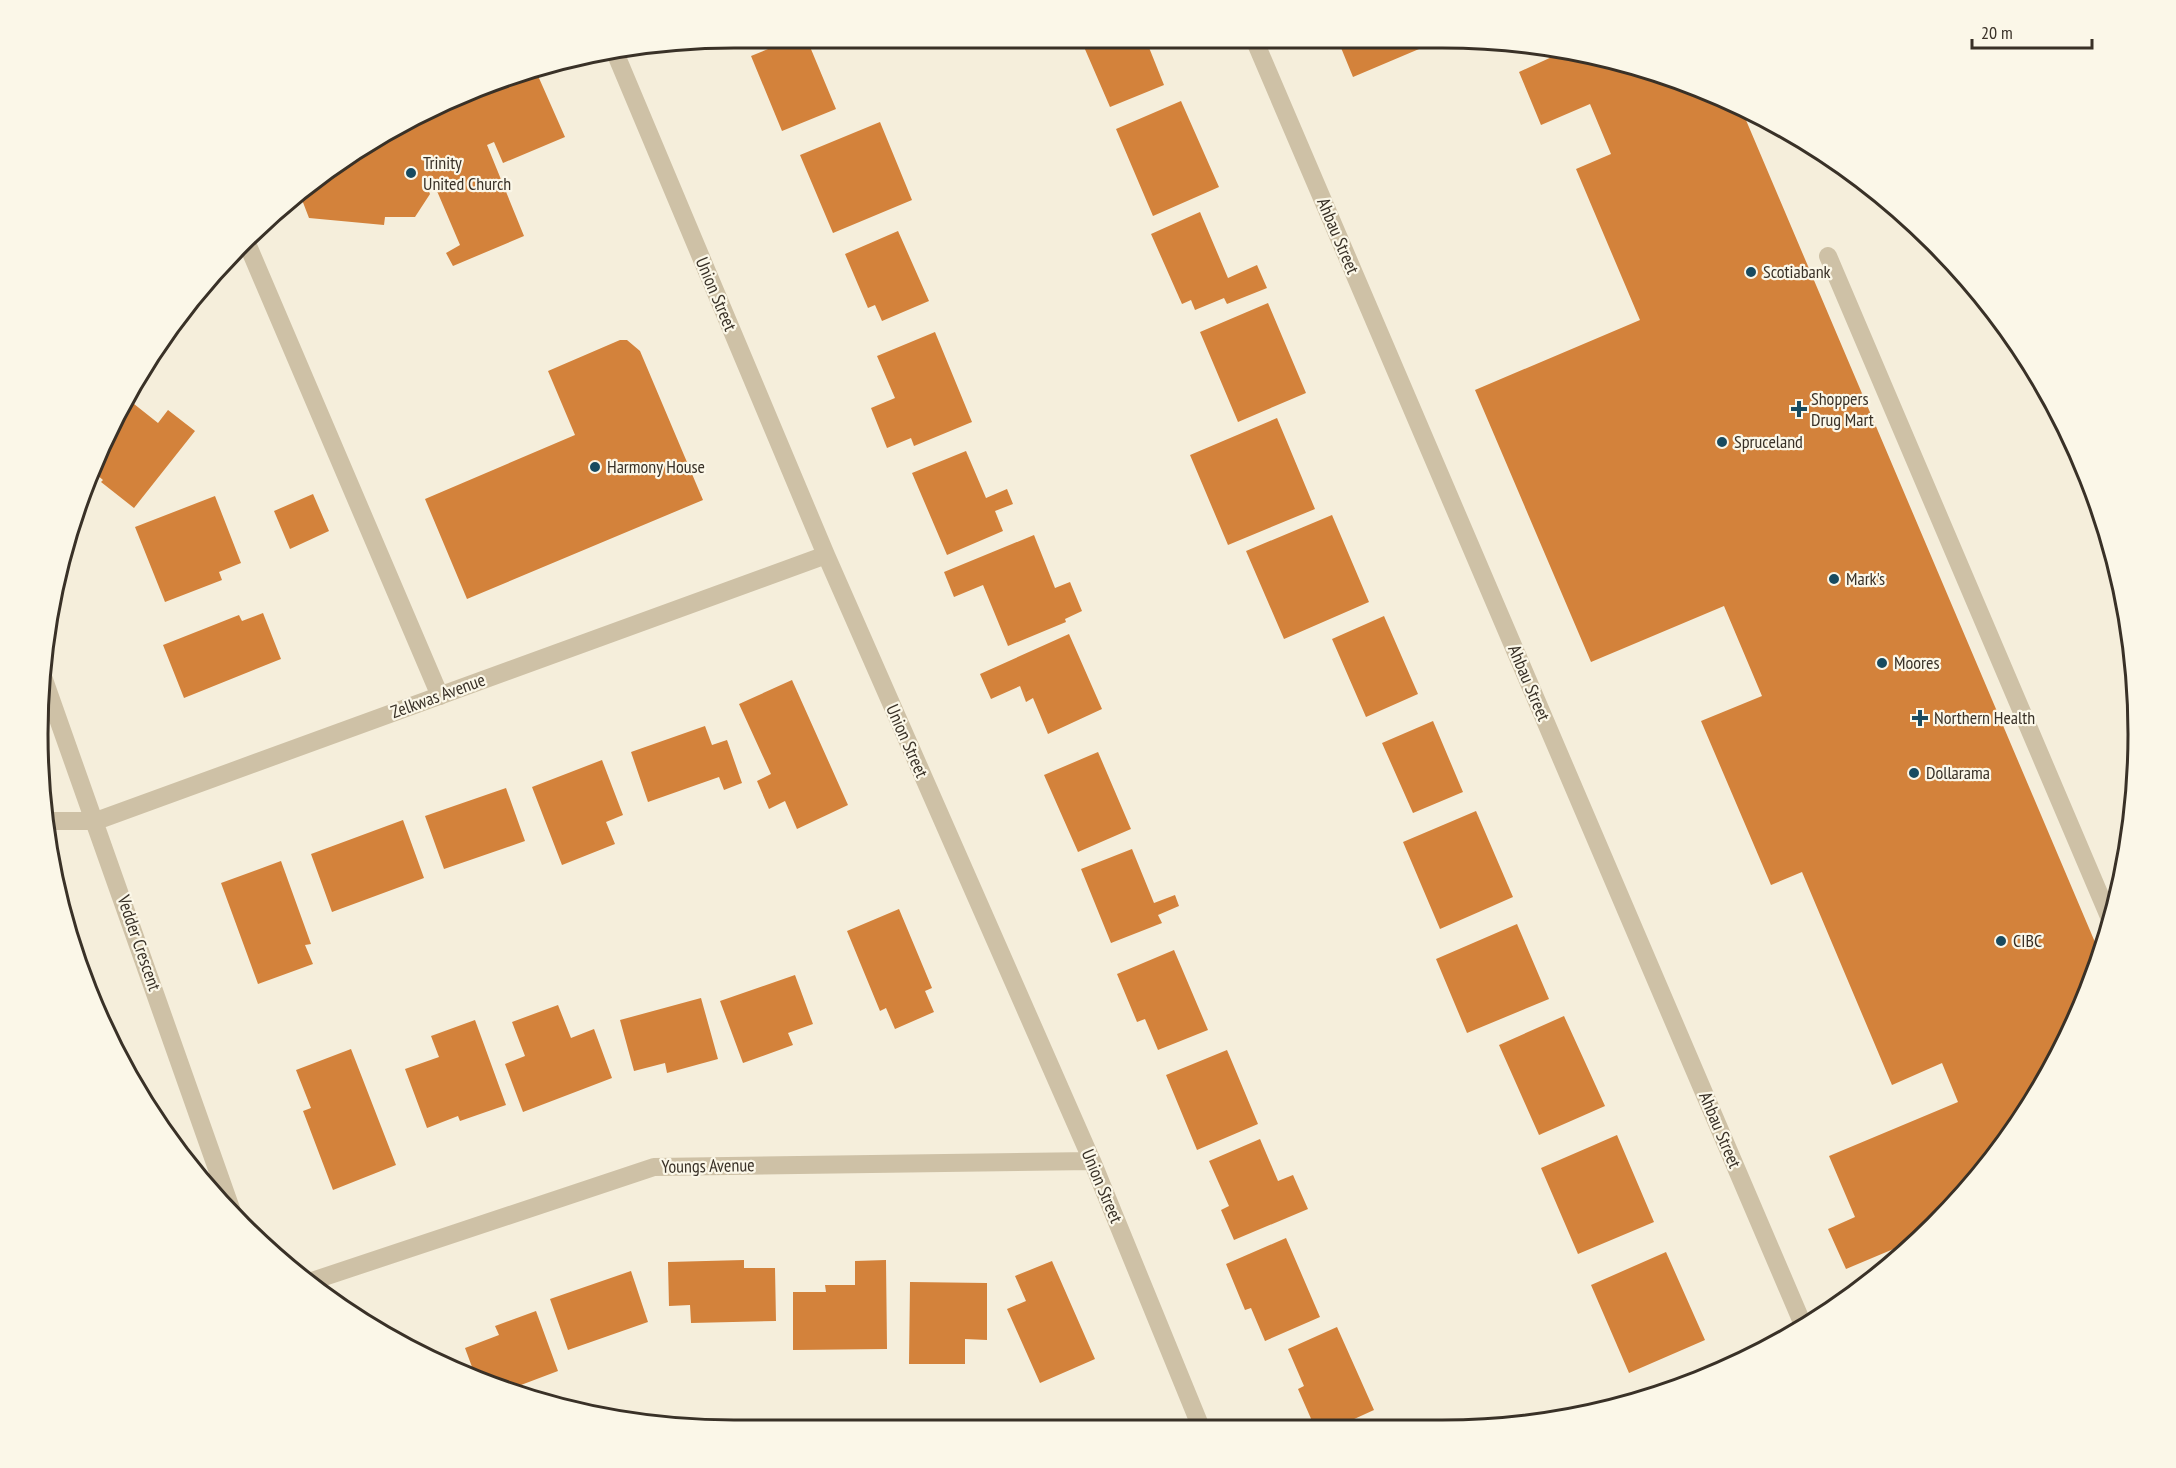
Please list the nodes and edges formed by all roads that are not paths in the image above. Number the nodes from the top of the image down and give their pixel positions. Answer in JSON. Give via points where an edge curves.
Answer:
{"nodes":[{"id":1,"x":1258,"y":48,"type":"edge"},
{"id":2,"x":617,"y":58,"type":"edge"},
{"id":3,"x":249,"y":249,"type":"edge"},
{"id":4,"x":1828,"y":256,"type":"dead end"},
{"id":5,"x":826,"y":555,"type":"junction"},
{"id":6,"x":49,"y":693,"type":"edge"},
{"id":7,"x":440,"y":696,"type":"junction"},
{"id":8,"x":54,"y":821,"type":"edge"},
{"id":9,"x":96,"y":821,"type":"junction"},
{"id":10,"x":2106,"y":909,"type":"edge"},
{"id":11,"x":1092,"y":1161,"type":"junction"},
{"id":12,"x":226,"y":1195,"type":"edge"},
{"id":13,"x":318,"y":1279,"type":"edge"},
{"id":14,"x":1800,"y":1318,"type":"edge"},
{"id":15,"x":1198,"y":1420,"type":"edge"}],
"edges":[{"from":1,"to":14,"type":"street","name":"Ahbau Street"},
{"from":2,"to":5,"type":"street","name":"Union Street"},
{"from":3,"to":7,"type":"street"},
{"from":4,"to":10,"type":"street"},
{"from":5,"to":7,"type":"street","name":"Zelkwas Avenue"},
{"from":5,"to":11,"type":"street","name":"Union Street"},
{"from":6,"to":9,"type":"street","name":"Vedder Crescent"},
{"from":7,"to":9,"type":"street","name":"Zelkwas Avenue"},
{"from":8,"to":9,"type":"street","name":"Zelkwas Avenue"},
{"from":9,"to":12,"type":"street","name":"Vedder Crescent"},
{"from":11,"to":13,"type":"street","name":"Youngs Avenue","via":[[654,1167]]},
{"from":11,"to":15,"type":"street","name":"Union Street"}]}
